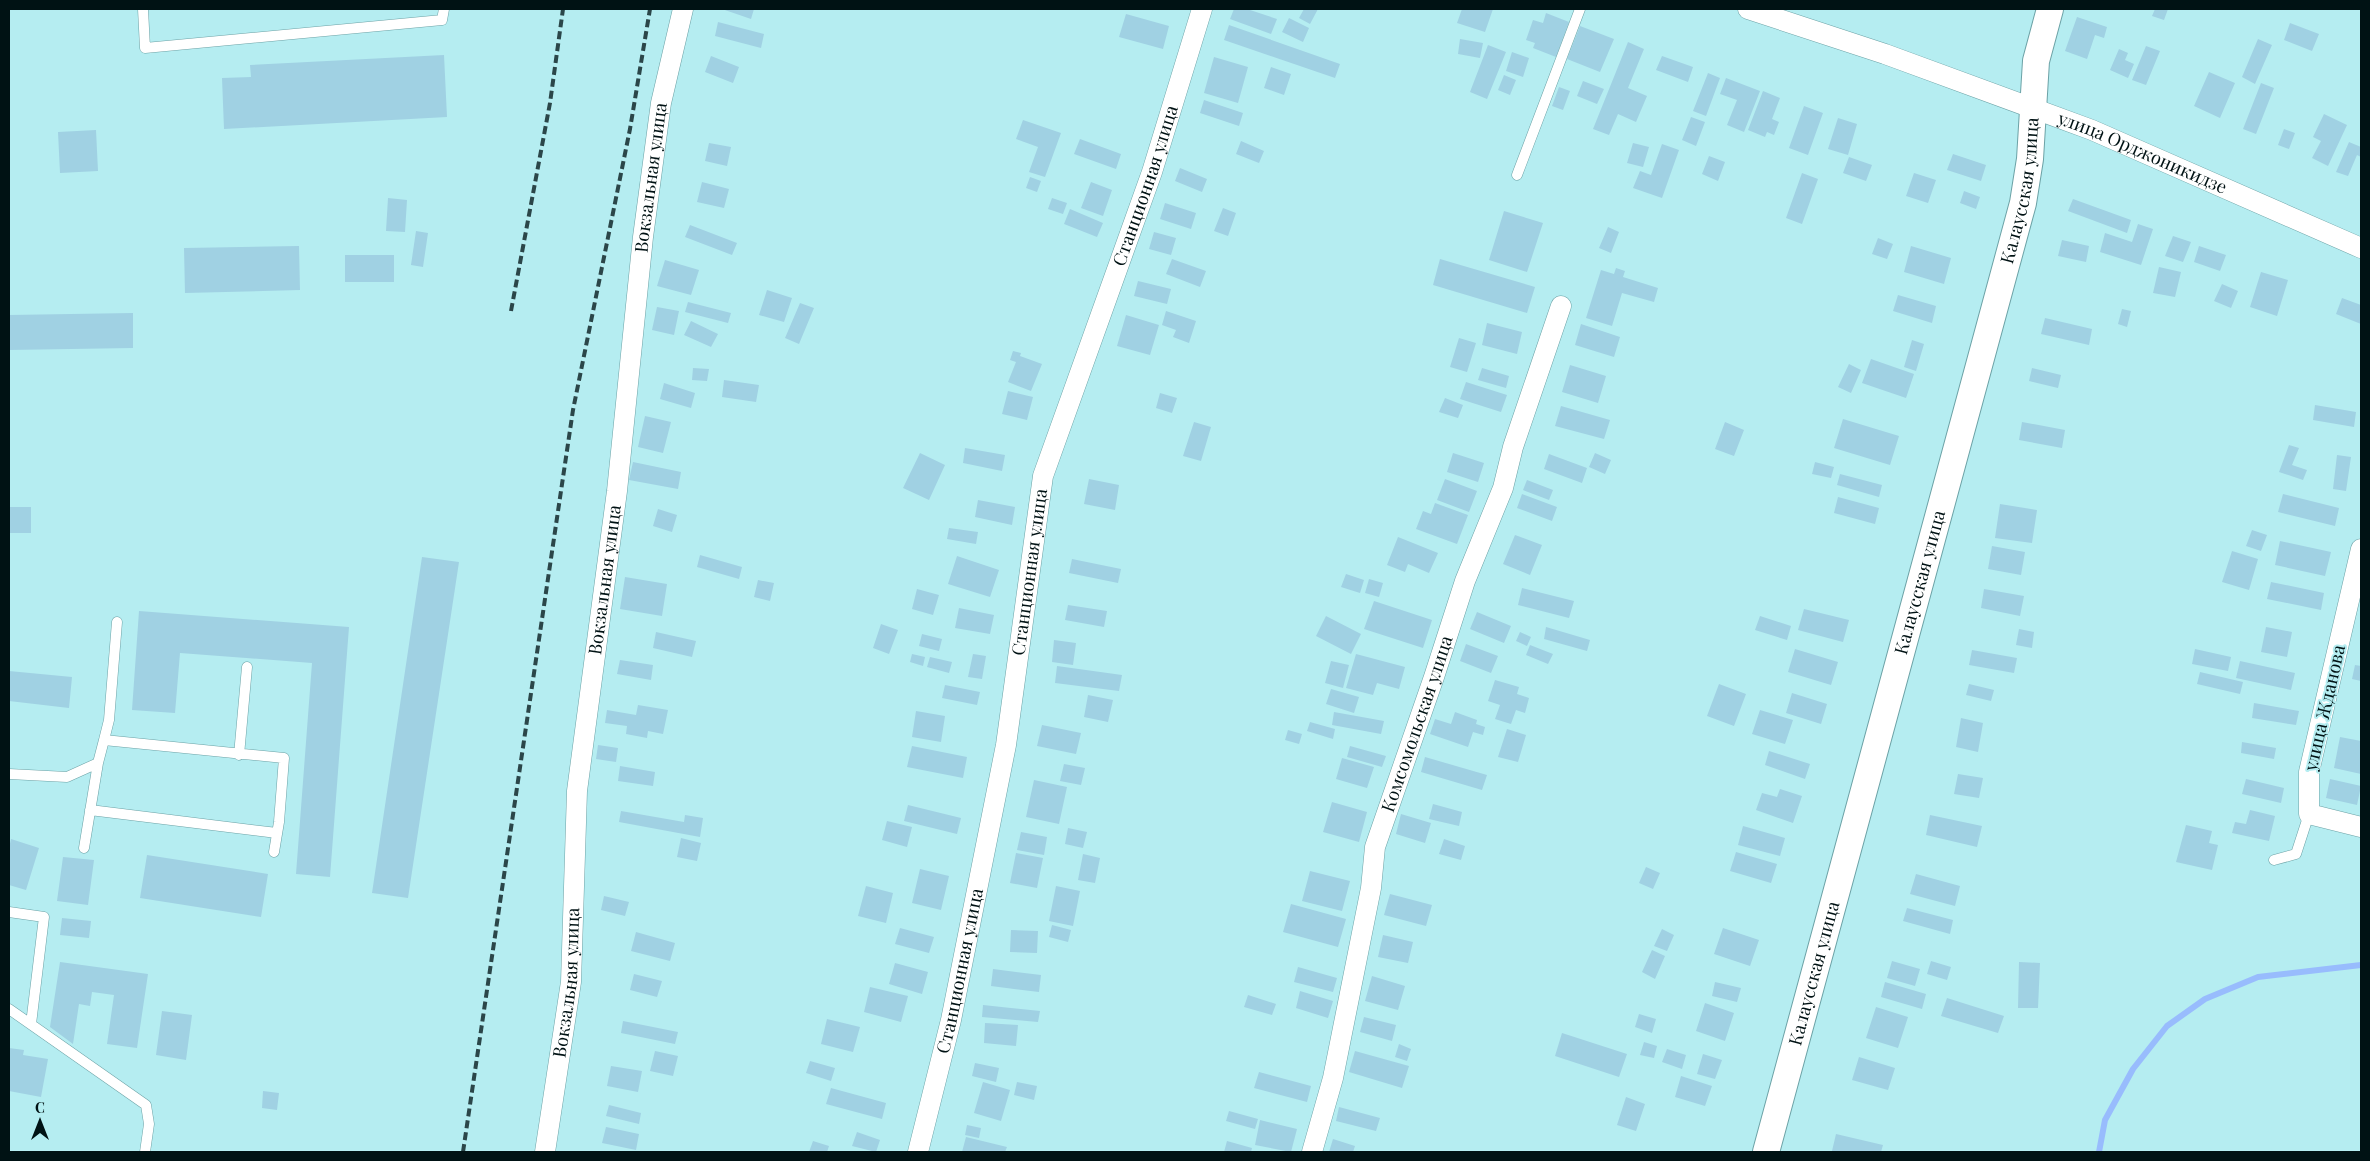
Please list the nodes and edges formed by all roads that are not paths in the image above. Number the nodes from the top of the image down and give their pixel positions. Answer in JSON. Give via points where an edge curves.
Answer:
{"nodes":[{"id":1,"x":142,"y":9,"type":"edge"},
{"id":2,"x":444,"y":9,"type":"edge"},
{"id":3,"x":683,"y":9,"type":"edge"},
{"id":4,"x":1202,"y":9,"type":"edge"},
{"id":5,"x":1580,"y":9,"type":"edge"},
{"id":6,"x":1748,"y":9,"type":"edge"},
{"id":7,"x":2050,"y":9,"type":"edge"},
{"id":8,"x":2033,"y":109,"type":"junction"},
{"id":9,"x":1517,"y":175,"type":"dead end"},
{"id":10,"x":2361,"y":248,"type":"edge"},
{"id":11,"x":1561,"y":306,"type":"dead end"},
{"id":12,"x":2361,"y":549,"type":"edge"},
{"id":13,"x":117,"y":622,"type":"dead end"},
{"id":14,"x":247,"y":667,"type":"dead end"},
{"id":15,"x":104,"y":740,"type":"junction"},
{"id":16,"x":239,"y":755,"type":"junction"},
{"id":17,"x":98,"y":763,"type":"junction"},
{"id":18,"x":9,"y":774,"type":"edge"},
{"id":19,"x":90,"y":810,"type":"junction"},
{"id":20,"x":2309,"y":814,"type":"junction"},
{"id":21,"x":2361,"y":827,"type":"edge"},
{"id":22,"x":277,"y":833,"type":"junction"},
{"id":23,"x":84,"y":848,"type":"dead end"},
{"id":24,"x":274,"y":852,"type":"dead end"},
{"id":25,"x":2274,"y":860,"type":"dead end"},
{"id":26,"x":9,"y":912,"type":"edge"},
{"id":27,"x":9,"y":1009,"type":"edge"},
{"id":28,"x":31,"y":1024,"type":"junction"},
{"id":29,"x":145,"y":1152,"type":"edge"},
{"id":30,"x":546,"y":1152,"type":"edge"},
{"id":31,"x":918,"y":1152,"type":"edge"},
{"id":32,"x":1312,"y":1152,"type":"edge"},
{"id":33,"x":1766,"y":1152,"type":"edge"}],
"edges":[{"from":1,"to":2,"type":"lane","via":[[145,48],[442,20]]},
{"from":3,"to":30,"type":"street","name":"Вокзальная улица","via":[[661,103],[642,237],[617,492],[577,791],[571,982]]},
{"from":4,"to":31,"type":"street","name":"Станционная улица","via":[[1152,172],[1043,476],[1006,745],[951,1020]]},
{"from":5,"to":9,"type":"lane"},
{"from":6,"to":8,"type":"street","name":"улица Орджоникидзе","via":[[1885,54]]},
{"from":7,"to":8,"type":"street","name":"Калаусская улица","via":[[2036,61]]},
{"from":8,"to":10,"type":"street","name":"улица Орджоникидзе","via":[[2092,130]]},
{"from":8,"to":33,"type":"street","name":"Калаусская улица","via":[[2023,203]]},
{"from":11,"to":32,"type":"street","name":"Комсомольская улица","via":[[1513,447],[1503,488],[1465,581],[1374,847],[1371,888],[1333,1078]]},
{"from":12,"to":20,"type":"street","name":"улица Жданова","via":[[2309,772]]},
{"from":13,"to":15,"type":"lane","via":[[109,720]]},
{"from":14,"to":16,"type":"lane"},
{"from":15,"to":16,"type":"lane"},
{"from":15,"to":17,"type":"lane"},
{"from":16,"to":22,"type":"lane","via":[[284,758]]},
{"from":17,"to":18,"type":"lane","via":[[67,778]]},
{"from":17,"to":19,"type":"lane"},
{"from":19,"to":22,"type":"lane"},
{"from":19,"to":23,"type":"lane"},
{"from":20,"to":21,"type":"street"},
{"from":20,"to":25,"type":"lane","via":[[2296,854]]},
{"from":22,"to":24,"type":"lane"},
{"from":26,"to":28,"type":"lane","via":[[44,917]]},
{"from":27,"to":28,"type":"lane"},
{"from":28,"to":29,"type":"lane","via":[[146,1105],[149,1124]]}]}
